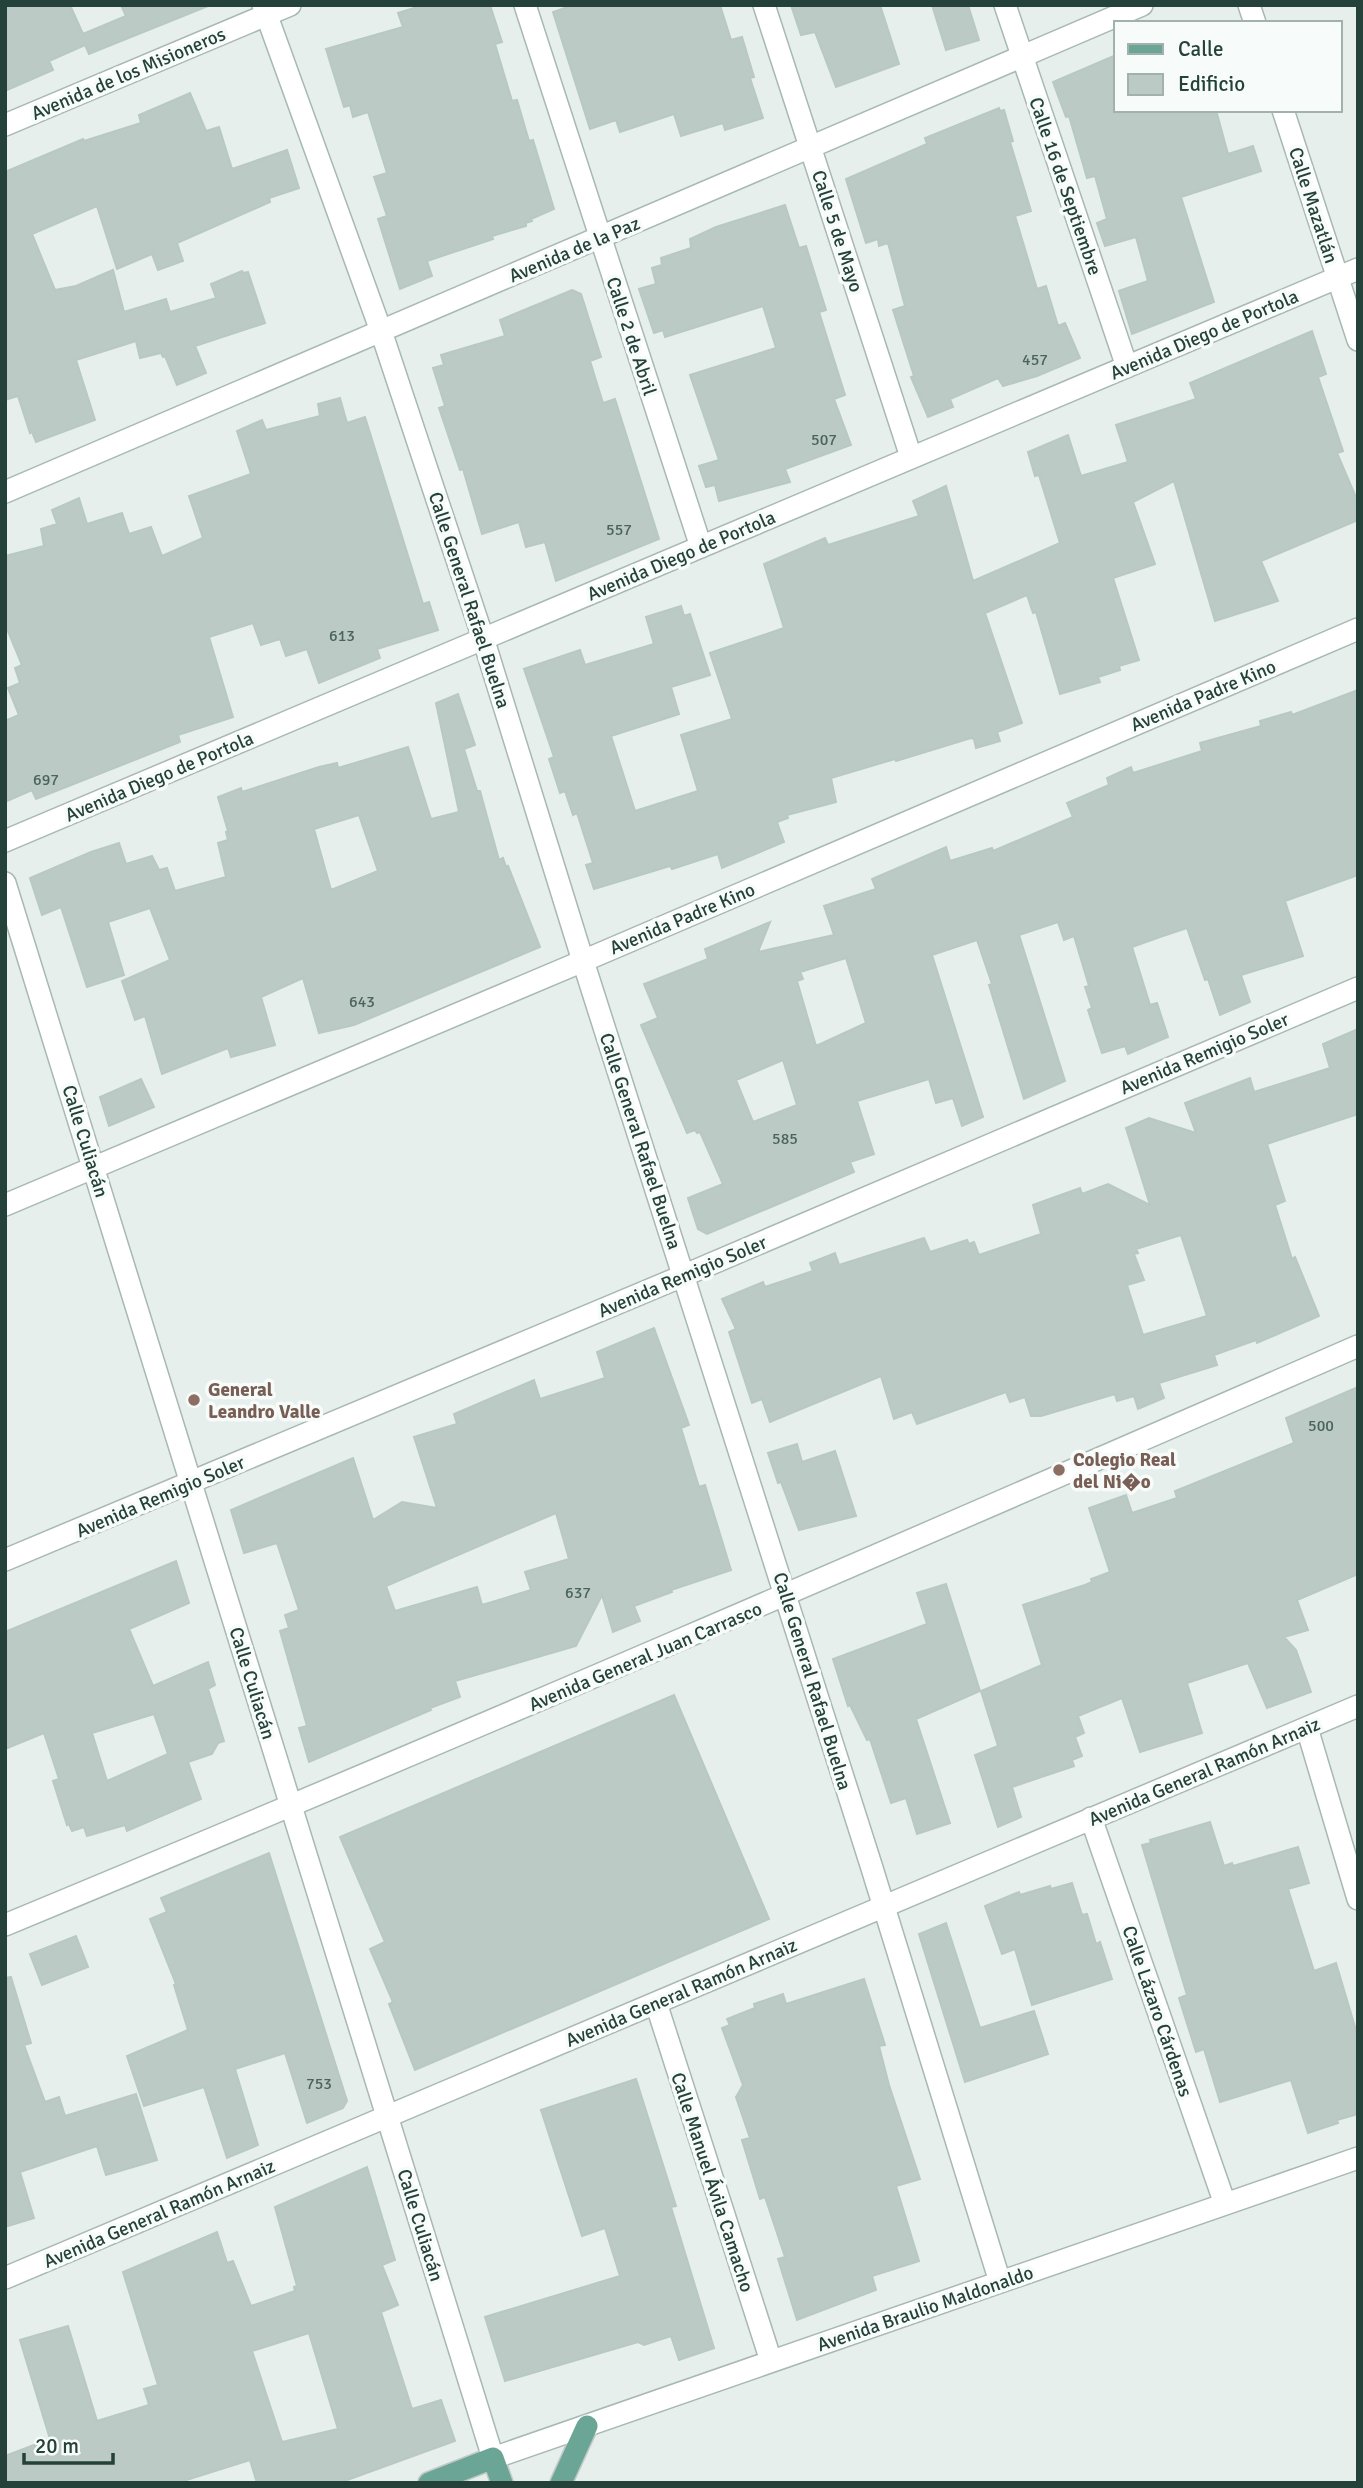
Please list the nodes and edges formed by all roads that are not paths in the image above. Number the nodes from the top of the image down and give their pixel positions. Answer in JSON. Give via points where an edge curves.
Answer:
{"nodes":[{"id":1,"x":290,"y":5,"type":"edge"},
{"id":2,"x":525,"y":5,"type":"edge"},
{"id":3,"x":764,"y":5,"type":"edge"},
{"id":4,"x":1004,"y":5,"type":"edge"},
{"id":5,"x":1143,"y":5,"type":"edge"},
{"id":6,"x":265,"y":10,"type":"edge"},
{"id":7,"x":1022,"y":57,"type":"junction"},
{"id":8,"x":1284,"y":112,"type":"edge"},
{"id":9,"x":5,"y":125,"type":"edge"},
{"id":10,"x":811,"y":147,"type":"junction"},
{"id":11,"x":600,"y":237,"type":"junction"},
{"id":12,"x":1358,"y":269,"type":"edge"},
{"id":13,"x":1338,"y":277,"type":"junction"},
{"id":14,"x":381,"y":331,"type":"junction"},
{"id":15,"x":1358,"y":340,"type":"edge"},
{"id":16,"x":1127,"y":367,"type":"junction"},
{"id":17,"x":911,"y":457,"type":"junction"},
{"id":18,"x":5,"y":492,"type":"edge"},
{"id":19,"x":701,"y":547,"type":"junction"},
{"id":20,"x":1358,"y":629,"type":"edge"},
{"id":21,"x":483,"y":638,"type":"junction"},
{"id":22,"x":5,"y":841,"type":"edge"},
{"id":23,"x":5,"y":883,"type":"edge"},
{"id":24,"x":583,"y":961,"type":"junction"},
{"id":25,"x":1358,"y":988,"type":"edge"},
{"id":26,"x":94,"y":1167,"type":"junction"},
{"id":27,"x":5,"y":1205,"type":"edge"},
{"id":28,"x":685,"y":1275,"type":"junction"},
{"id":29,"x":1358,"y":1346,"type":"edge"},
{"id":30,"x":191,"y":1483,"type":"junction"},
{"id":31,"x":5,"y":1560,"type":"edge"},
{"id":32,"x":786,"y":1595,"type":"junction"},
{"id":33,"x":1358,"y":1706,"type":"edge"},
{"id":34,"x":1307,"y":1728,"type":"junction"},
{"id":35,"x":292,"y":1806,"type":"junction"},
{"id":36,"x":1091,"y":1818,"type":"junction"},
{"id":37,"x":1358,"y":1899,"type":"edge"},
{"id":38,"x":884,"y":1906,"type":"junction"},
{"id":39,"x":5,"y":1925,"type":"edge"},
{"id":40,"x":656,"y":2003,"type":"junction"},
{"id":41,"x":387,"y":2116,"type":"junction"},
{"id":42,"x":1358,"y":2158,"type":"edge"},
{"id":43,"x":1226,"y":2204,"type":"junction"},
{"id":44,"x":5,"y":2278,"type":"edge"},
{"id":45,"x":1000,"y":2282,"type":"junction"},
{"id":46,"x":771,"y":2361,"type":"junction"},
{"id":47,"x":587,"y":2426,"type":"junction"},
{"id":48,"x":493,"y":2458,"type":"junction"},
{"id":49,"x":429,"y":2483,"type":"edge"},
{"id":50,"x":502,"y":2483,"type":"edge"},
{"id":51,"x":561,"y":2483,"type":"edge"}],
"edges":[{"from":1,"to":6,"type":"street","name":"Avenida de los Misioneros"},
{"from":2,"to":11,"type":"street","name":"Calle 2 de Abril"},
{"from":3,"to":10,"type":"street","name":"Calle 5 de Mayo"},
{"from":4,"to":7,"type":"street","name":"Calle 16 de Septiembre"},
{"from":5,"to":7,"type":"street","name":"Avenida de la Paz"},
{"from":6,"to":9,"type":"street","name":"Avenida de los Misioneros"},
{"from":6,"to":14,"type":"street","name":"Calle General Rafael Buelna"},
{"from":7,"to":10,"type":"street","name":"Avenida de la Paz"},
{"from":7,"to":16,"type":"street","name":"Calle 16 de Septiembre"},
{"from":8,"to":13,"type":"street","name":"Calle Mazatlán"},
{"from":10,"to":11,"type":"street","name":"Avenida de la Paz"},
{"from":10,"to":17,"type":"street","name":"Calle 5 de Mayo"},
{"from":11,"to":14,"type":"street","name":"Avenida de la Paz"},
{"from":11,"to":19,"type":"street","name":"Calle 2 de Abril"},
{"from":12,"to":13,"type":"street","name":"Avenida Diego de Portola"},
{"from":13,"to":15,"type":"street","name":"Calle Mazatlán"},
{"from":13,"to":16,"type":"street","name":"Avenida Diego de Portola"},
{"from":14,"to":18,"type":"street","name":"Avenida de la Paz"},
{"from":14,"to":21,"type":"street","name":"Calle General Rafael Buelna"},
{"from":16,"to":17,"type":"street","name":"Avenida Diego de Portola"},
{"from":17,"to":19,"type":"street","name":"Avenida Diego de Portola"},
{"from":19,"to":21,"type":"street","name":"Avenida Diego de Portola"},
{"from":20,"to":24,"type":"street","name":"Avenida Padre Kino"},
{"from":21,"to":22,"type":"street","name":"Avenida Diego de Portola"},
{"from":21,"to":24,"type":"street","name":"Calle General Rafael Buelna"},
{"from":23,"to":26,"type":"street","name":"Calle Culiacán"},
{"from":24,"to":26,"type":"street","name":"Avenida Padre Kino"},
{"from":24,"to":28,"type":"street","name":"Calle General Rafael Buelna"},
{"from":25,"to":28,"type":"street","name":"Avenida Remigio Soler"},
{"from":26,"to":27,"type":"street","name":"Avenida Padre Kino"},
{"from":26,"to":30,"type":"street","name":"Calle Culiacán"},
{"from":28,"to":30,"type":"street","name":"Avenida Remigio Soler"},
{"from":28,"to":32,"type":"street","name":"Calle General Rafael Buelna"},
{"from":29,"to":32,"type":"street","name":"Avenida General Juan Carrasco"},
{"from":30,"to":31,"type":"street","name":"Avenida Remigio Soler"},
{"from":30,"to":35,"type":"street","name":"Calle Culiacán"},
{"from":32,"to":35,"type":"street","name":"Avenida General Juan Carrasco"},
{"from":32,"to":38,"type":"street","name":"Calle General Rafael Buelna"},
{"from":33,"to":34,"type":"street","name":"Avenida General Ramón Arnaiz"},
{"from":34,"to":36,"type":"street","name":"Avenida General Ramón Arnaiz"},
{"from":34,"to":37,"type":"street"},
{"from":35,"to":39,"type":"street","name":"Avenida General Juan Carrasco"},
{"from":35,"to":41,"type":"street","name":"Calle Culiacán"},
{"from":36,"to":38,"type":"street","name":"Avenida General Ramón Arnaiz"},
{"from":36,"to":43,"type":"street","name":"Calle Lázaro Cárdenas"},
{"from":38,"to":40,"type":"street","name":"Avenida General Ramón Arnaiz"},
{"from":38,"to":45,"type":"street","name":"Calle General Rafael Buelna"},
{"from":40,"to":41,"type":"street","name":"Avenida General Ramón Arnaiz"},
{"from":40,"to":46,"type":"street","name":"Calle Manuel Ávila Camacho"},
{"from":41,"to":44,"type":"street","name":"Avenida General Ramón Arnaiz"},
{"from":41,"to":48,"type":"street","name":"Calle Culiacán"},
{"from":42,"to":43,"type":"street","name":"Avenida Braulio Maldonaldo"},
{"from":43,"to":45,"type":"street","name":"Avenida Braulio Maldonaldo"},
{"from":45,"to":46,"type":"street","name":"Avenida Braulio Maldonaldo"},
{"from":46,"to":47,"type":"street","name":"Avenida Braulio Maldonaldo"},
{"from":47,"to":48,"type":"street","name":"Avenida Braulio Maldonaldo"},
{"from":47,"to":51,"type":"main road"},
{"from":48,"to":49,"type":"main road"},
{"from":48,"to":50,"type":"main road","name":"Calle Culiacán"}]}
